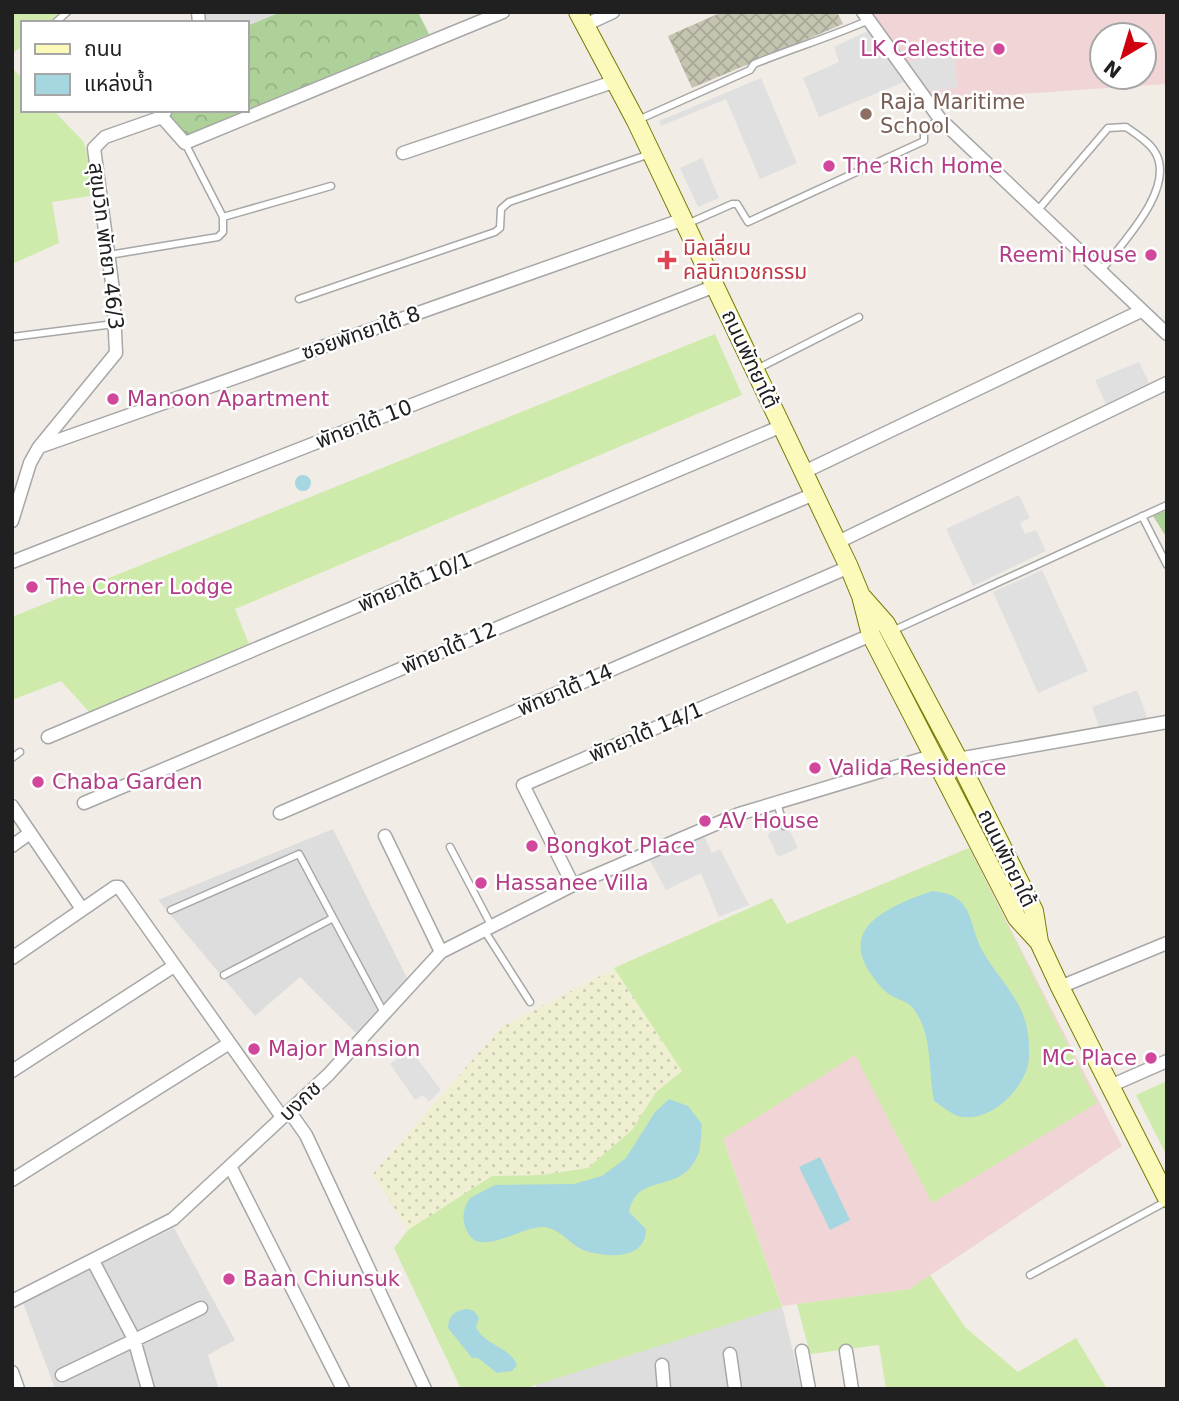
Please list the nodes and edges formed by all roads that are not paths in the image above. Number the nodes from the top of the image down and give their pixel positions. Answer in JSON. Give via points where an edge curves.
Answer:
{"nodes":[{"id":1,"x":503,"y":12,"type":"edge"},
{"id":2,"x":613,"y":12,"type":"edge"},
{"id":3,"x":866,"y":16,"type":"edge"},
{"id":4,"x":581,"y":19,"type":"edge"},
{"id":5,"x":616,"y":81,"type":"junction"},
{"id":6,"x":164,"y":113,"type":"edge"},
{"id":7,"x":940,"y":119,"type":"junction"},
{"id":8,"x":636,"y":121,"type":"junction"},
{"id":9,"x":185,"y":144,"type":"junction"},
{"id":10,"x":403,"y":153,"type":"dead end"},
{"id":11,"x":651,"y":153,"type":"junction"},
{"id":12,"x":331,"y":186,"type":"dead end"},
{"id":13,"x":1037,"y":211,"type":"junction"},
{"id":14,"x":223,"y":217,"type":"junction"},
{"id":15,"x":685,"y":222,"type":"junction"},
{"id":16,"x":109,"y":255,"type":"junction"},
{"id":17,"x":1100,"y":272,"type":"junction"},
{"id":18,"x":715,"y":286,"type":"junction"},
{"id":19,"x":299,"y":299,"type":"dead end"},
{"id":20,"x":1141,"y":311,"type":"junction"},
{"id":21,"x":859,"y":317,"type":"dead end"},
{"id":22,"x":116,"y":324,"type":"junction"},
{"id":23,"x":1167,"y":334,"type":"edge"},
{"id":24,"x":12,"y":337,"type":"edge"},
{"id":25,"x":755,"y":370,"type":"junction"},
{"id":26,"x":1167,"y":383,"type":"edge"},
{"id":27,"x":782,"y":426,"type":"junction"},
{"id":28,"x":39,"y":447,"type":"junction"},
{"id":29,"x":804,"y":472,"type":"junction"},
{"id":30,"x":814,"y":494,"type":"junction"},
{"id":31,"x":1167,"y":505,"type":"edge"},
{"id":32,"x":1142,"y":516,"type":"junction"},
{"id":33,"x":12,"y":521,"type":"edge"},
{"id":34,"x":838,"y":542,"type":"junction"},
{"id":35,"x":12,"y":562,"type":"edge"},
{"id":36,"x":1167,"y":565,"type":"edge"},
{"id":37,"x":849,"y":567,"type":"junction"},
{"id":38,"x":861,"y":596,"type":"junction"},
{"id":39,"x":890,"y":632,"type":"junction"},
{"id":40,"x":871,"y":635,"type":"junction"},
{"id":41,"x":1167,"y":722,"type":"edge"},
{"id":42,"x":48,"y":737,"type":"dead end"},
{"id":43,"x":20,"y":752,"type":"dead end"},
{"id":44,"x":935,"y":755,"type":"junction"},
{"id":45,"x":12,"y":758,"type":"edge"},
{"id":46,"x":958,"y":759,"type":"junction"},
{"id":47,"x":776,"y":802,"type":"junction"},
{"id":48,"x":84,"y":803,"type":"dead end"},
{"id":49,"x":12,"y":806,"type":"edge"},
{"id":50,"x":280,"y":813,"type":"dead end"},
{"id":51,"x":784,"y":826,"type":"dead end"},
{"id":52,"x":30,"y":833,"type":"junction"},
{"id":53,"x":385,"y":836,"type":"dead end"},
{"id":54,"x":12,"y":846,"type":"edge"},
{"id":55,"x":450,"y":847,"type":"dead end"},
{"id":56,"x":573,"y":885,"type":"junction"},
{"id":57,"x":82,"y":909,"type":"junction"},
{"id":58,"x":172,"y":911,"type":"dead end"},
{"id":59,"x":333,"y":918,"type":"junction"},
{"id":60,"x":487,"y":927,"type":"junction"},
{"id":61,"x":1039,"y":942,"type":"junction"},
{"id":62,"x":1167,"y":943,"type":"edge"},
{"id":63,"x":441,"y":952,"type":"junction"},
{"id":64,"x":12,"y":958,"type":"edge"},
{"id":65,"x":174,"y":966,"type":"junction"},
{"id":66,"x":224,"y":975,"type":"dead end"},
{"id":67,"x":1060,"y":988,"type":"junction"},
{"id":68,"x":530,"y":1002,"type":"dead end"},
{"id":69,"x":384,"y":1014,"type":"junction"},
{"id":70,"x":228,"y":1044,"type":"junction"},
{"id":71,"x":1167,"y":1061,"type":"edge"},
{"id":72,"x":12,"y":1071,"type":"edge"},
{"id":73,"x":1110,"y":1086,"type":"junction"},
{"id":74,"x":286,"y":1114,"type":"junction"},
{"id":75,"x":230,"y":1166,"type":"junction"},
{"id":76,"x":12,"y":1180,"type":"edge"},
{"id":77,"x":1167,"y":1199,"type":"edge"},
{"id":78,"x":93,"y":1261,"type":"junction"},
{"id":79,"x":1030,"y":1275,"type":"dead end"},
{"id":80,"x":12,"y":1301,"type":"edge"},
{"id":81,"x":201,"y":1308,"type":"dead end"},
{"id":82,"x":134,"y":1339,"type":"junction"},
{"id":83,"x":802,"y":1351,"type":"dead end"},
{"id":84,"x":846,"y":1351,"type":"dead end"},
{"id":85,"x":730,"y":1354,"type":"dead end"},
{"id":86,"x":662,"y":1365,"type":"dead end"},
{"id":87,"x":12,"y":1373,"type":"edge"},
{"id":88,"x":62,"y":1375,"type":"dead end"},
{"id":89,"x":18,"y":1389,"type":"edge"},
{"id":90,"x":149,"y":1389,"type":"edge"},
{"id":91,"x":343,"y":1389,"type":"edge"},
{"id":92,"x":425,"y":1389,"type":"edge"},
{"id":93,"x":664,"y":1389,"type":"edge"},
{"id":94,"x":735,"y":1389,"type":"edge"},
{"id":95,"x":809,"y":1389,"type":"edge"},
{"id":96,"x":852,"y":1389,"type":"edge"}],
"edges":[{"from":1,"to":9,"type":"street"},
{"from":2,"to":4,"type":"street"},
{"from":3,"to":7,"type":"street"},
{"from":3,"to":8,"type":"lane","via":[[825,40],[812,40],[754,64],[750,70]]},
{"from":4,"to":5,"type":"main road","name":"ถนนพัทยาใต้"},
{"from":5,"to":8,"type":"main road","name":"ถนนพัทยาใต้"},
{"from":5,"to":10,"type":"street"},
{"from":6,"to":9,"type":"street"},
{"from":6,"to":16,"type":"street","name":"สุขุมวิท พัทยา 46/3","via":[[105,137],[94,148]]},
{"from":7,"to":13,"type":"street"},
{"from":7,"to":15,"type":"lane","via":[[924,130],[923,141],[748,222],[737,204]]},
{"from":8,"to":11,"type":"main road","name":"ถนนพัทยาใต้"},
{"from":9,"to":14,"type":"lane"},
{"from":11,"to":15,"type":"main road","name":"ถนนพัทยาใต้"},
{"from":11,"to":19,"type":"lane","via":[[505,205],[495,232]]},
{"from":12,"to":14,"type":"lane"},
{"from":13,"to":17,"type":"street"},
{"from":13,"to":17,"type":"lane","via":[[1108,128],[1126,127],[1148,144],[1160,164],[1161,181],[1153,201]]},
{"from":14,"to":16,"type":"lane","via":[[225,228],[218,237]]},
{"from":15,"to":18,"type":"main road","name":"ถนนพัทยาใต้"},
{"from":15,"to":28,"type":"street","name":"ซอยพัทยาใต้ 8"},
{"from":16,"to":22,"type":"street","name":"สุขุมวิท พัทยา 46/3"},
{"from":17,"to":20,"type":"street"},
{"from":18,"to":25,"type":"main road","name":"ถนนพัทยาใต้"},
{"from":18,"to":35,"type":"street","name":"พัทยาใต้ 10"},
{"from":20,"to":23,"type":"street"},
{"from":20,"to":29,"type":"street"},
{"from":21,"to":25,"type":"lane"},
{"from":22,"to":24,"type":"lane"},
{"from":22,"to":28,"type":"street","name":"สุขุมวิท พัทยา 46/3","via":[[117,353]]},
{"from":25,"to":27,"type":"main road","name":"ถนนพัทยาใต้"},
{"from":26,"to":34,"type":"street"},
{"from":27,"to":29,"type":"main road","name":"ถนนพัทยาใต้"},
{"from":27,"to":42,"type":"street","name":"พัทยาใต้ 10/1"},
{"from":28,"to":33,"type":"street","name":"สุขุมวิท พัทยา 46/3"},
{"from":29,"to":30,"type":"main road","name":"ถนนพัทยาใต้"},
{"from":30,"to":34,"type":"main road","name":"ถนนพัทยาใต้"},
{"from":30,"to":48,"type":"street","name":"พัทยาใต้ 12"},
{"from":31,"to":32,"type":"lane"},
{"from":32,"to":36,"type":"lane"},
{"from":32,"to":39,"type":"lane"},
{"from":34,"to":37,"type":"main road","name":"ถนนพัทยาใต้"},
{"from":37,"to":38,"type":"main road","name":"ถนนพัทยาใต้"},
{"from":37,"to":50,"type":"street","name":"พัทยาใต้ 14"},
{"from":38,"to":39,"type":"main road","name":"ถนนพัทยาใต้"},
{"from":38,"to":40,"type":"main road","name":"ถนนพัทยาใต้"},
{"from":39,"to":46,"type":"main road","name":"ถนนพัทยาใต้"},
{"from":40,"to":44,"type":"main road","name":"ถนนพัทยาใต้"},
{"from":40,"to":56,"type":"street","name":"พัทยาใต้ 14/1","via":[[523,785]]},
{"from":41,"to":46,"type":"street"},
{"from":43,"to":45,"type":"lane"},
{"from":44,"to":47,"type":"street","name":"บงกช"},
{"from":44,"to":61,"type":"main road","name":"ถนนพัทยาใต้","via":[[1017,918]]},
{"from":46,"to":61,"type":"main road","name":"ถนนพัทยาใต้","via":[[1034,911]]},
{"from":47,"to":51,"type":"lane"},
{"from":47,"to":56,"type":"street","name":"บงกช"},
{"from":49,"to":52,"type":"street"},
{"from":52,"to":54,"type":"street"},
{"from":52,"to":57,"type":"street"},
{"from":53,"to":63,"type":"street"},
{"from":55,"to":60,"type":"lane"},
{"from":56,"to":60,"type":"street","name":"บงกช"},
{"from":57,"to":64,"type":"street"},
{"from":57,"to":65,"type":"street","via":[[119,887]]},
{"from":58,"to":59,"type":"lane","via":[[299,854]]},
{"from":59,"to":66,"type":"lane"},
{"from":59,"to":69,"type":"lane"},
{"from":60,"to":63,"type":"street","name":"บงกช"},
{"from":60,"to":68,"type":"lane"},
{"from":61,"to":67,"type":"main road","name":"ถนนพัทยาใต้"},
{"from":62,"to":67,"type":"street"},
{"from":63,"to":69,"type":"street","name":"บงกช"},
{"from":65,"to":70,"type":"street"},
{"from":65,"to":72,"type":"street"},
{"from":67,"to":73,"type":"main road","name":"ถนนพัทยาใต้"},
{"from":69,"to":74,"type":"street","name":"บงกช"},
{"from":70,"to":74,"type":"street"},
{"from":70,"to":76,"type":"street"},
{"from":71,"to":73,"type":"street"},
{"from":73,"to":77,"type":"main road","name":"ถนนพัทยาใต้"},
{"from":74,"to":75,"type":"street","name":"บงกช"},
{"from":74,"to":92,"type":"street","via":[[306,1135]]},
{"from":75,"to":78,"type":"street","name":"บงกช","via":[[173,1219]]},
{"from":75,"to":91,"type":"street"},
{"from":77,"to":79,"type":"lane"},
{"from":78,"to":80,"type":"street","name":"บงกช"},
{"from":78,"to":82,"type":"street"},
{"from":81,"to":82,"type":"street"},
{"from":82,"to":88,"type":"street"},
{"from":82,"to":90,"type":"street"},
{"from":83,"to":95,"type":"street"},
{"from":84,"to":96,"type":"street"},
{"from":85,"to":94,"type":"street"},
{"from":86,"to":93,"type":"street"},
{"from":87,"to":89,"type":"street"}]}
